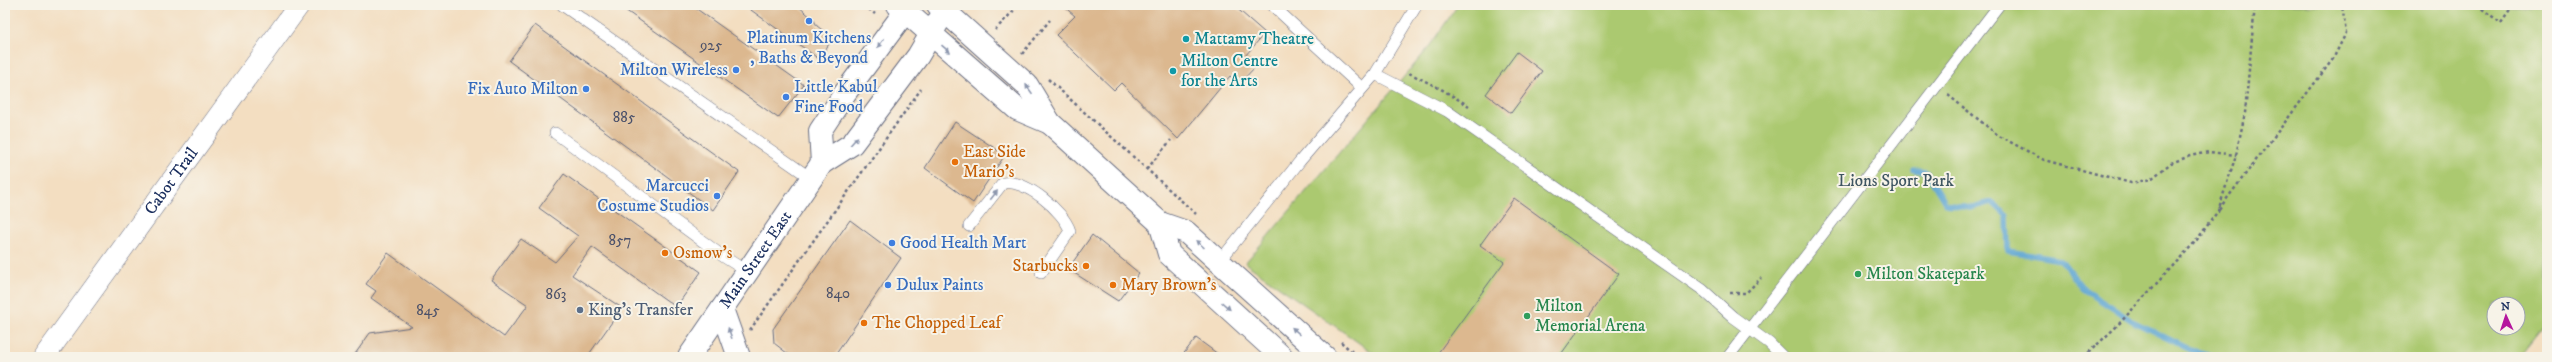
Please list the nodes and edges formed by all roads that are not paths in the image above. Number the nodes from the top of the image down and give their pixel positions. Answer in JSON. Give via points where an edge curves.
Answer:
{"nodes":[{"id":1,"x":299,"y":5,"type":"edge"},
{"id":2,"x":562,"y":5,"type":"edge"},
{"id":3,"x":1272,"y":5,"type":"edge"},
{"id":4,"x":1417,"y":5,"type":"edge"},
{"id":5,"x":1999,"y":5,"type":"edge"},
{"id":6,"x":944,"y":7,"type":"edge"},
{"id":7,"x":912,"y":16,"type":"edge"},
{"id":8,"x":1374,"y":74,"type":"junction"},
{"id":9,"x":1362,"y":88,"type":"junction"},
{"id":10,"x":1050,"y":122,"type":"junction"},
{"id":11,"x":555,"y":133,"type":"dead end"},
{"id":12,"x":817,"y":171,"type":"junction"},
{"id":13,"x":1160,"y":223,"type":"junction"},
{"id":14,"x":969,"y":226,"type":"dead end"},
{"id":15,"x":1219,"y":262,"type":"junction"},
{"id":16,"x":748,"y":272,"type":"junction"},
{"id":17,"x":1042,"y":273,"type":"dead end"},
{"id":18,"x":722,"y":309,"type":"junction"},
{"id":19,"x":1749,"y":329,"type":"junction"},
{"id":20,"x":1332,"y":349,"type":"edge"},
{"id":21,"x":737,"y":353,"type":"edge"},
{"id":22,"x":1275,"y":354,"type":"edge"},
{"id":23,"x":44,"y":357,"type":"edge"},
{"id":24,"x":689,"y":357,"type":"edge"},
{"id":25,"x":1728,"y":357,"type":"edge"},
{"id":26,"x":1783,"y":357,"type":"edge"}],
"edges":[{"from":1,"to":23,"type":"street","name":"Cabot Trail"},
{"from":2,"to":12,"type":"lane"},
{"from":3,"to":9,"type":"lane"},
{"from":4,"to":8,"type":"lane"},
{"from":5,"to":19,"type":"lane"},
{"from":6,"to":7,"type":"main road","name":"Main Street East"},
{"from":10,"to":6,"type":"main road","one_way":true,"via":[[1027,86]]},
{"from":7,"to":10,"type":"main road","one_way":true,"via":[[1017,109]]},
{"from":7,"to":12,"type":"main road","name":"Main Street East","one_way":true,"via":[[886,36],[820,131]]},
{"from":12,"to":7,"type":"main road","name":"Main Street East","one_way":true,"via":[[852,144],[918,56]]},
{"from":8,"to":9,"type":"lane"},
{"from":8,"to":19,"type":"lane","via":[[1447,111],[1703,290]]},
{"from":9,"to":15,"type":"lane"},
{"from":10,"to":13,"type":"main road"},
{"from":11,"to":16,"type":"lane"},
{"from":12,"to":16,"type":"main road","name":"Main Street East"},
{"from":15,"to":13,"type":"main road","one_way":true,"via":[[1186,232]]},
{"from":13,"to":22,"type":"main road","one_way":true,"via":[[1169,254]]},
{"from":14,"to":17,"type":"lane","one_way":true,"via":[[1003,183],[1012,181],[1023,185],[1063,215],[1070,231]]},
{"from":20,"to":15,"type":"main road","one_way":true},
{"from":16,"to":18,"type":"main road","name":"Main Street East"},
{"from":21,"to":18,"type":"main road","one_way":true},
{"from":18,"to":24,"type":"main road","name":"Main Street East"},
{"from":19,"to":25,"type":"lane"},
{"from":19,"to":26,"type":"lane"}]}
